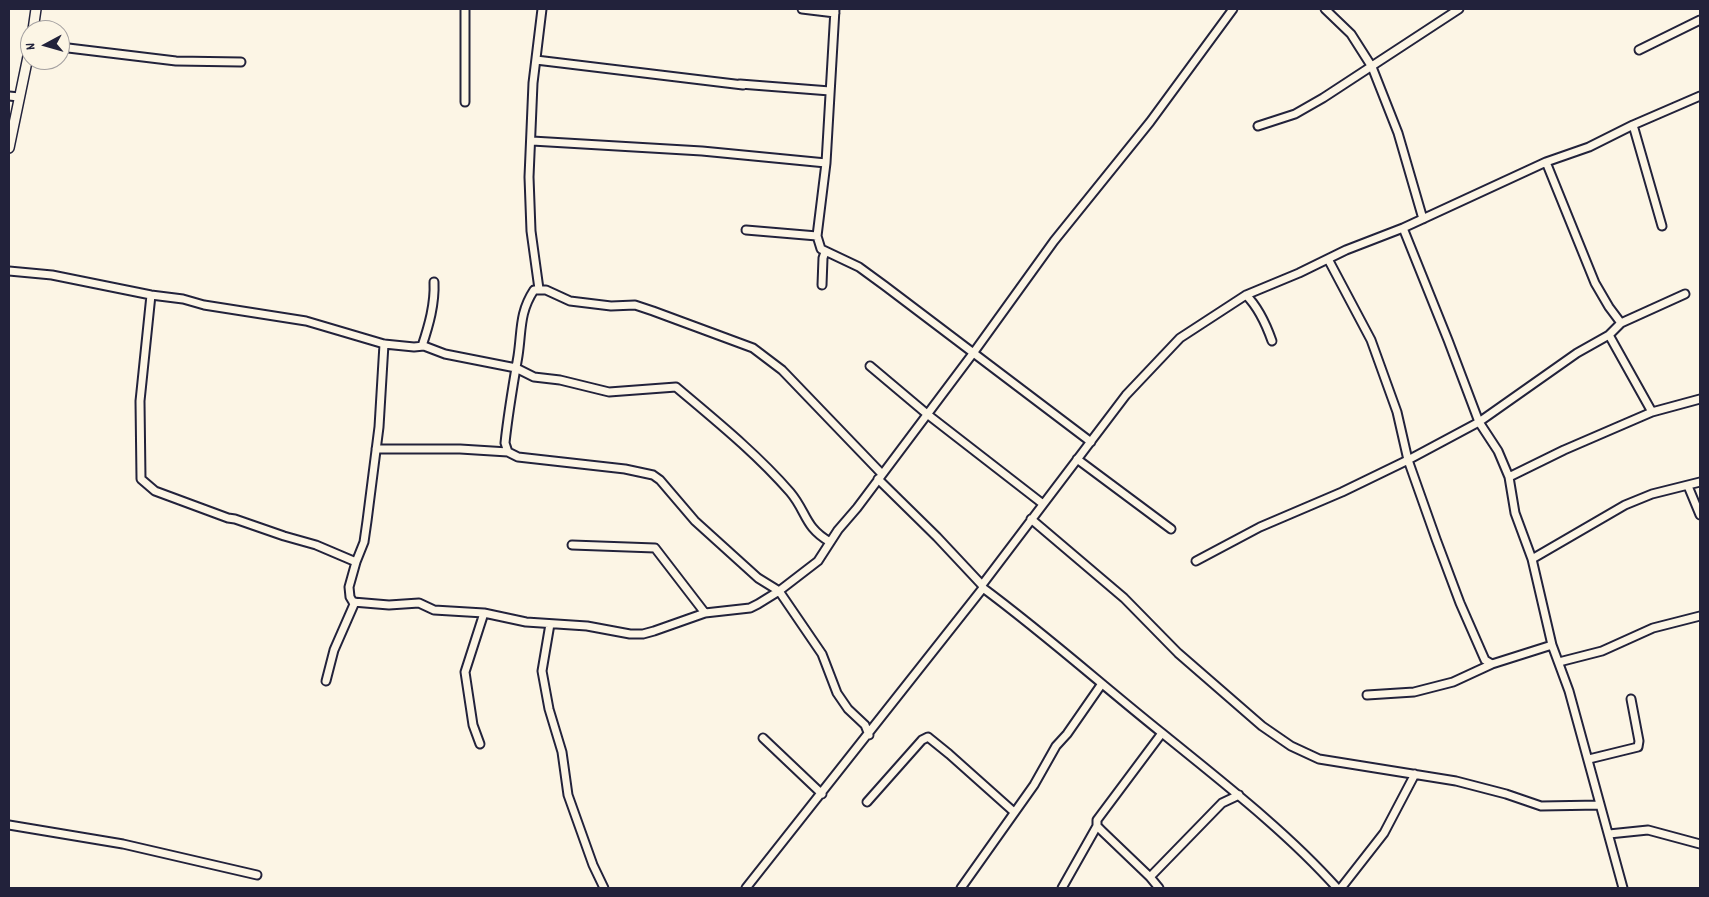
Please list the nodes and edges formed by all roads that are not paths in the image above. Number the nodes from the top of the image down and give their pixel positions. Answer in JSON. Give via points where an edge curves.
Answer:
{"nodes":[{"id":1,"x":465,"y":9,"type":"edge"},
{"id":2,"x":542,"y":9,"type":"edge"},
{"id":3,"x":802,"y":9,"type":"edge"},
{"id":4,"x":1233,"y":9,"type":"edge"},
{"id":5,"x":1325,"y":9,"type":"edge"},
{"id":6,"x":1459,"y":9,"type":"edge"},
{"id":7,"x":835,"y":11,"type":"edge"},
{"id":8,"x":1700,"y":20,"type":"edge"},
{"id":9,"x":70,"y":48,"type":"edge"},
{"id":10,"x":1639,"y":50,"type":"dead end"},
{"id":11,"x":536,"y":60,"type":"junction"},
{"id":12,"x":241,"y":62,"type":"dead end"},
{"id":13,"x":1372,"y":67,"type":"junction"},
{"id":14,"x":25,"y":70,"type":"edge"},
{"id":15,"x":682,"y":79,"type":"dead end"},
{"id":16,"x":743,"y":84,"type":"junction"},
{"id":17,"x":830,"y":91,"type":"junction"},
{"id":18,"x":9,"y":96,"type":"edge"},
{"id":19,"x":1700,"y":96,"type":"edge"},
{"id":20,"x":19,"y":97,"type":"junction"},
{"id":21,"x":465,"y":102,"type":"dead end"},
{"id":22,"x":1633,"y":125,"type":"junction"},
{"id":23,"x":1258,"y":126,"type":"dead end"},
{"id":24,"x":532,"y":141,"type":"junction"},
{"id":25,"x":9,"y":148,"type":"edge"},
{"id":26,"x":710,"y":148,"type":"dead end"},
{"id":27,"x":1546,"y":162,"type":"junction"},
{"id":28,"x":826,"y":163,"type":"junction"},
{"id":29,"x":1422,"y":219,"type":"junction"},
{"id":30,"x":1662,"y":226,"type":"dead end"},
{"id":31,"x":1403,"y":228,"type":"junction"},
{"id":32,"x":746,"y":230,"type":"dead end"},
{"id":33,"x":817,"y":236,"type":"junction"},
{"id":34,"x":825,"y":252,"type":"junction"},
{"id":35,"x":1328,"y":259,"type":"junction"},
{"id":36,"x":9,"y":271,"type":"edge"},
{"id":37,"x":434,"y":282,"type":"dead end"},
{"id":38,"x":822,"y":286,"type":"dead end"},
{"id":39,"x":539,"y":289,"type":"junction"},
{"id":40,"x":1246,"y":294,"type":"junction"},
{"id":41,"x":1685,"y":294,"type":"dead end"},
{"id":42,"x":152,"y":295,"type":"junction"},
{"id":43,"x":1621,"y":323,"type":"junction"},
{"id":44,"x":1609,"y":336,"type":"junction"},
{"id":45,"x":1272,"y":342,"type":"dead end"},
{"id":46,"x":384,"y":344,"type":"junction"},
{"id":47,"x":422,"y":346,"type":"junction"},
{"id":48,"x":974,"y":352,"type":"junction"},
{"id":49,"x":870,"y":366,"type":"dead end"},
{"id":50,"x":516,"y":368,"type":"junction"},
{"id":51,"x":1700,"y":399,"type":"edge"},
{"id":52,"x":1652,"y":412,"type":"junction"},
{"id":53,"x":928,"y":414,"type":"junction"},
{"id":54,"x":1479,"y":422,"type":"junction"},
{"id":55,"x":1090,"y":442,"type":"junction"},
{"id":56,"x":376,"y":449,"type":"junction"},
{"id":57,"x":508,"y":452,"type":"junction"},
{"id":58,"x":1077,"y":459,"type":"junction"},
{"id":59,"x":1408,"y":460,"type":"junction"},
{"id":60,"x":880,"y":476,"type":"junction"},
{"id":61,"x":1510,"y":477,"type":"junction"},
{"id":62,"x":1700,"y":482,"type":"edge"},
{"id":63,"x":1688,"y":486,"type":"junction"},
{"id":64,"x":1043,"y":504,"type":"junction"},
{"id":65,"x":1700,"y":515,"type":"edge"},
{"id":66,"x":1032,"y":519,"type":"junction"},
{"id":67,"x":1171,"y":529,"type":"dead end"},
{"id":68,"x":830,"y":542,"type":"junction"},
{"id":69,"x":572,"y":545,"type":"dead end"},
{"id":70,"x":1532,"y":559,"type":"junction"},
{"id":71,"x":1196,"y":561,"type":"dead end"},
{"id":72,"x":356,"y":562,"type":"junction"},
{"id":73,"x":982,"y":587,"type":"junction"},
{"id":74,"x":779,"y":591,"type":"junction"},
{"id":75,"x":353,"y":602,"type":"junction"},
{"id":76,"x":705,"y":612,"type":"junction"},
{"id":77,"x":484,"y":613,"type":"junction"},
{"id":78,"x":1700,"y":616,"type":"edge"},
{"id":79,"x":550,"y":624,"type":"junction"},
{"id":80,"x":1552,"y":645,"type":"junction"},
{"id":81,"x":1559,"y":662,"type":"junction"},
{"id":82,"x":1492,"y":664,"type":"junction"},
{"id":83,"x":326,"y":681,"type":"dead end"},
{"id":84,"x":1101,"y":685,"type":"junction"},
{"id":85,"x":1367,"y":695,"type":"dead end"},
{"id":86,"x":1630,"y":699,"type":"dead end"},
{"id":87,"x":1162,"y":732,"type":"junction"},
{"id":88,"x":869,"y":734,"type":"junction"},
{"id":89,"x":763,"y":738,"type":"dead end"},
{"id":90,"x":480,"y":744,"type":"dead end"},
{"id":91,"x":1589,"y":759,"type":"junction"},
{"id":92,"x":1415,"y":774,"type":"junction"},
{"id":93,"x":822,"y":794,"type":"junction"},
{"id":94,"x":1239,"y":795,"type":"junction"},
{"id":95,"x":867,"y":802,"type":"dead end"},
{"id":96,"x":1600,"y":805,"type":"junction"},
{"id":97,"x":1014,"y":812,"type":"junction"},
{"id":98,"x":9,"y":825,"type":"edge"},
{"id":99,"x":1097,"y":826,"type":"junction"},
{"id":100,"x":1609,"y":834,"type":"junction"},
{"id":101,"x":1700,"y":844,"type":"edge"},
{"id":102,"x":257,"y":875,"type":"dead end"},
{"id":103,"x":1150,"y":877,"type":"junction"},
{"id":104,"x":604,"y":888,"type":"edge"},
{"id":105,"x":746,"y":888,"type":"edge"},
{"id":106,"x":961,"y":888,"type":"edge"},
{"id":107,"x":1062,"y":888,"type":"edge"},
{"id":108,"x":1159,"y":888,"type":"edge"},
{"id":109,"x":1337,"y":888,"type":"edge"},
{"id":110,"x":1341,"y":888,"type":"edge"},
{"id":111,"x":1623,"y":888,"type":"edge"}],
"edges":[{"from":1,"to":21,"type":"street"},
{"from":2,"to":11,"type":"street"},
{"from":3,"to":7,"type":"street"},
{"from":4,"to":48,"type":"street","via":[[1150,122],[1054,241]]},
{"from":5,"to":13,"type":"street","via":[[1350,34]]},
{"from":6,"to":13,"type":"street"},
{"from":7,"to":17,"type":"street"},
{"from":8,"to":10,"type":"street"},
{"from":9,"to":12,"type":"street","via":[[176,61]]},
{"from":11,"to":16,"type":"street"},
{"from":11,"to":24,"type":"street"},
{"from":13,"to":23,"type":"street","via":[[1295,114]]},
{"from":13,"to":29,"type":"street","via":[[1398,133]]},
{"from":14,"to":20,"type":"street"},
{"from":15,"to":16,"type":"street"},
{"from":16,"to":17,"type":"street"},
{"from":17,"to":28,"type":"street"},
{"from":18,"to":20,"type":"street"},
{"from":19,"to":22,"type":"street"},
{"from":20,"to":25,"type":"street"},
{"from":22,"to":27,"type":"street","via":[[1589,147]]},
{"from":22,"to":30,"type":"street"},
{"from":24,"to":28,"type":"street","via":[[702,151]]},
{"from":24,"to":39,"type":"street","via":[[529,177],[531,230]]},
{"from":26,"to":28,"type":"street"},
{"from":27,"to":29,"type":"street"},
{"from":27,"to":43,"type":"street","via":[[1596,283]]},
{"from":28,"to":33,"type":"street"},
{"from":29,"to":31,"type":"street"},
{"from":31,"to":35,"type":"street"},
{"from":31,"to":54,"type":"street"},
{"from":32,"to":33,"type":"street"},
{"from":33,"to":34,"type":"street","via":[[818,245]]},
{"from":34,"to":38,"type":"street"},
{"from":34,"to":48,"type":"street","via":[[859,267]]},
{"from":35,"to":40,"type":"street"},
{"from":35,"to":59,"type":"street","via":[[1371,340],[1397,412]]},
{"from":36,"to":42,"type":"street","via":[[76,279]]},
{"from":37,"to":47,"type":"street","via":[[433,304]]},
{"from":39,"to":50,"type":"street","via":[[534,290],[522,313]]},
{"from":39,"to":60,"type":"street","via":[[570,301],[654,310],[753,348],[782,370]]},
{"from":40,"to":45,"type":"street","via":[[1264,320]]},
{"from":40,"to":55,"type":"street","via":[[1180,338],[1126,395]]},
{"from":41,"to":43,"type":"street"},
{"from":42,"to":46,"type":"street","via":[[306,320]]},
{"from":42,"to":72,"type":"street","via":[[140,401],[141,479],[155,491],[316,545]]},
{"from":43,"to":44,"type":"street"},
{"from":44,"to":52,"type":"street"},
{"from":44,"to":54,"type":"street","via":[[1578,353]]},
{"from":46,"to":47,"type":"street"},
{"from":46,"to":56,"type":"street"},
{"from":47,"to":50,"type":"street","via":[[444,354]]},
{"from":48,"to":53,"type":"street"},
{"from":48,"to":55,"type":"street"},
{"from":49,"to":53,"type":"street"},
{"from":50,"to":57,"type":"street","via":[[505,443]]},
{"from":50,"to":68,"type":"street","via":[[534,377],[609,392],[676,387],[764,465],[790,492],[813,530]]},
{"from":51,"to":52,"type":"street"},
{"from":52,"to":61,"type":"street"},
{"from":53,"to":60,"type":"street"},
{"from":53,"to":64,"type":"street"},
{"from":54,"to":59,"type":"street"},
{"from":54,"to":61,"type":"street"},
{"from":55,"to":58,"type":"street"},
{"from":56,"to":57,"type":"street"},
{"from":56,"to":72,"type":"street","via":[[364,542]]},
{"from":57,"to":74,"type":"street","via":[[518,457],[653,475],[695,521],[758,578]]},
{"from":58,"to":64,"type":"street"},
{"from":58,"to":67,"type":"street"},
{"from":59,"to":71,"type":"street","via":[[1260,527]]},
{"from":59,"to":82,"type":"street","via":[[1460,603],[1485,660]]},
{"from":60,"to":68,"type":"street"},
{"from":60,"to":73,"type":"street"},
{"from":61,"to":70,"type":"street","via":[[1515,513]]},
{"from":62,"to":63,"type":"street"},
{"from":63,"to":65,"type":"street"},
{"from":63,"to":70,"type":"street","via":[[1652,494],[1624,505]]},
{"from":64,"to":66,"type":"street"},
{"from":66,"to":73,"type":"street"},
{"from":66,"to":92,"type":"street","via":[[1124,598],[1178,653],[1262,726],[1291,746],[1319,759]]},
{"from":68,"to":74,"type":"street","via":[[818,561]]},
{"from":69,"to":76,"type":"street","via":[[655,548]]},
{"from":70,"to":80,"type":"street"},
{"from":72,"to":75,"type":"street","via":[[349,587]]},
{"from":73,"to":84,"type":"street"},
{"from":73,"to":88,"type":"street"},
{"from":74,"to":76,"type":"street","via":[[750,608]]},
{"from":74,"to":88,"type":"street","via":[[822,654],[837,693]]},
{"from":75,"to":77,"type":"street","via":[[419,603],[434,610]]},
{"from":75,"to":83,"type":"street"},
{"from":76,"to":79,"type":"street","via":[[643,634]]},
{"from":77,"to":79,"type":"street"},
{"from":77,"to":90,"type":"street","via":[[464,672],[473,725]]},
{"from":78,"to":81,"type":"street","via":[[1653,628],[1602,651]]},
{"from":79,"to":104,"type":"street","via":[[542,671],[548,709],[562,752],[568,795]]},
{"from":80,"to":81,"type":"street"},
{"from":80,"to":82,"type":"street"},
{"from":81,"to":91,"type":"street"},
{"from":82,"to":85,"type":"street","via":[[1453,682],[1422,690]]},
{"from":84,"to":87,"type":"street"},
{"from":84,"to":97,"type":"street","via":[[1056,746]]},
{"from":86,"to":91,"type":"street","via":[[1638,747]]},
{"from":87,"to":94,"type":"street"},
{"from":87,"to":99,"type":"street","via":[[1097,820]]},
{"from":88,"to":93,"type":"street"},
{"from":89,"to":93,"type":"street"},
{"from":91,"to":96,"type":"street"},
{"from":92,"to":96,"type":"street","via":[[1498,792],[1542,806]]},
{"from":92,"to":110,"type":"street","via":[[1384,833]]},
{"from":93,"to":105,"type":"street"},
{"from":94,"to":103,"type":"street","via":[[1222,803]]},
{"from":94,"to":109,"type":"street"},
{"from":95,"to":97,"type":"street","via":[[928,737]]},
{"from":96,"to":100,"type":"street"},
{"from":97,"to":106,"type":"street"},
{"from":98,"to":102,"type":"street","via":[[123,844]]},
{"from":99,"to":103,"type":"street"},
{"from":99,"to":107,"type":"street"},
{"from":100,"to":101,"type":"street","via":[[1648,830]]},
{"from":100,"to":111,"type":"street"},
{"from":103,"to":108,"type":"street"}]}
